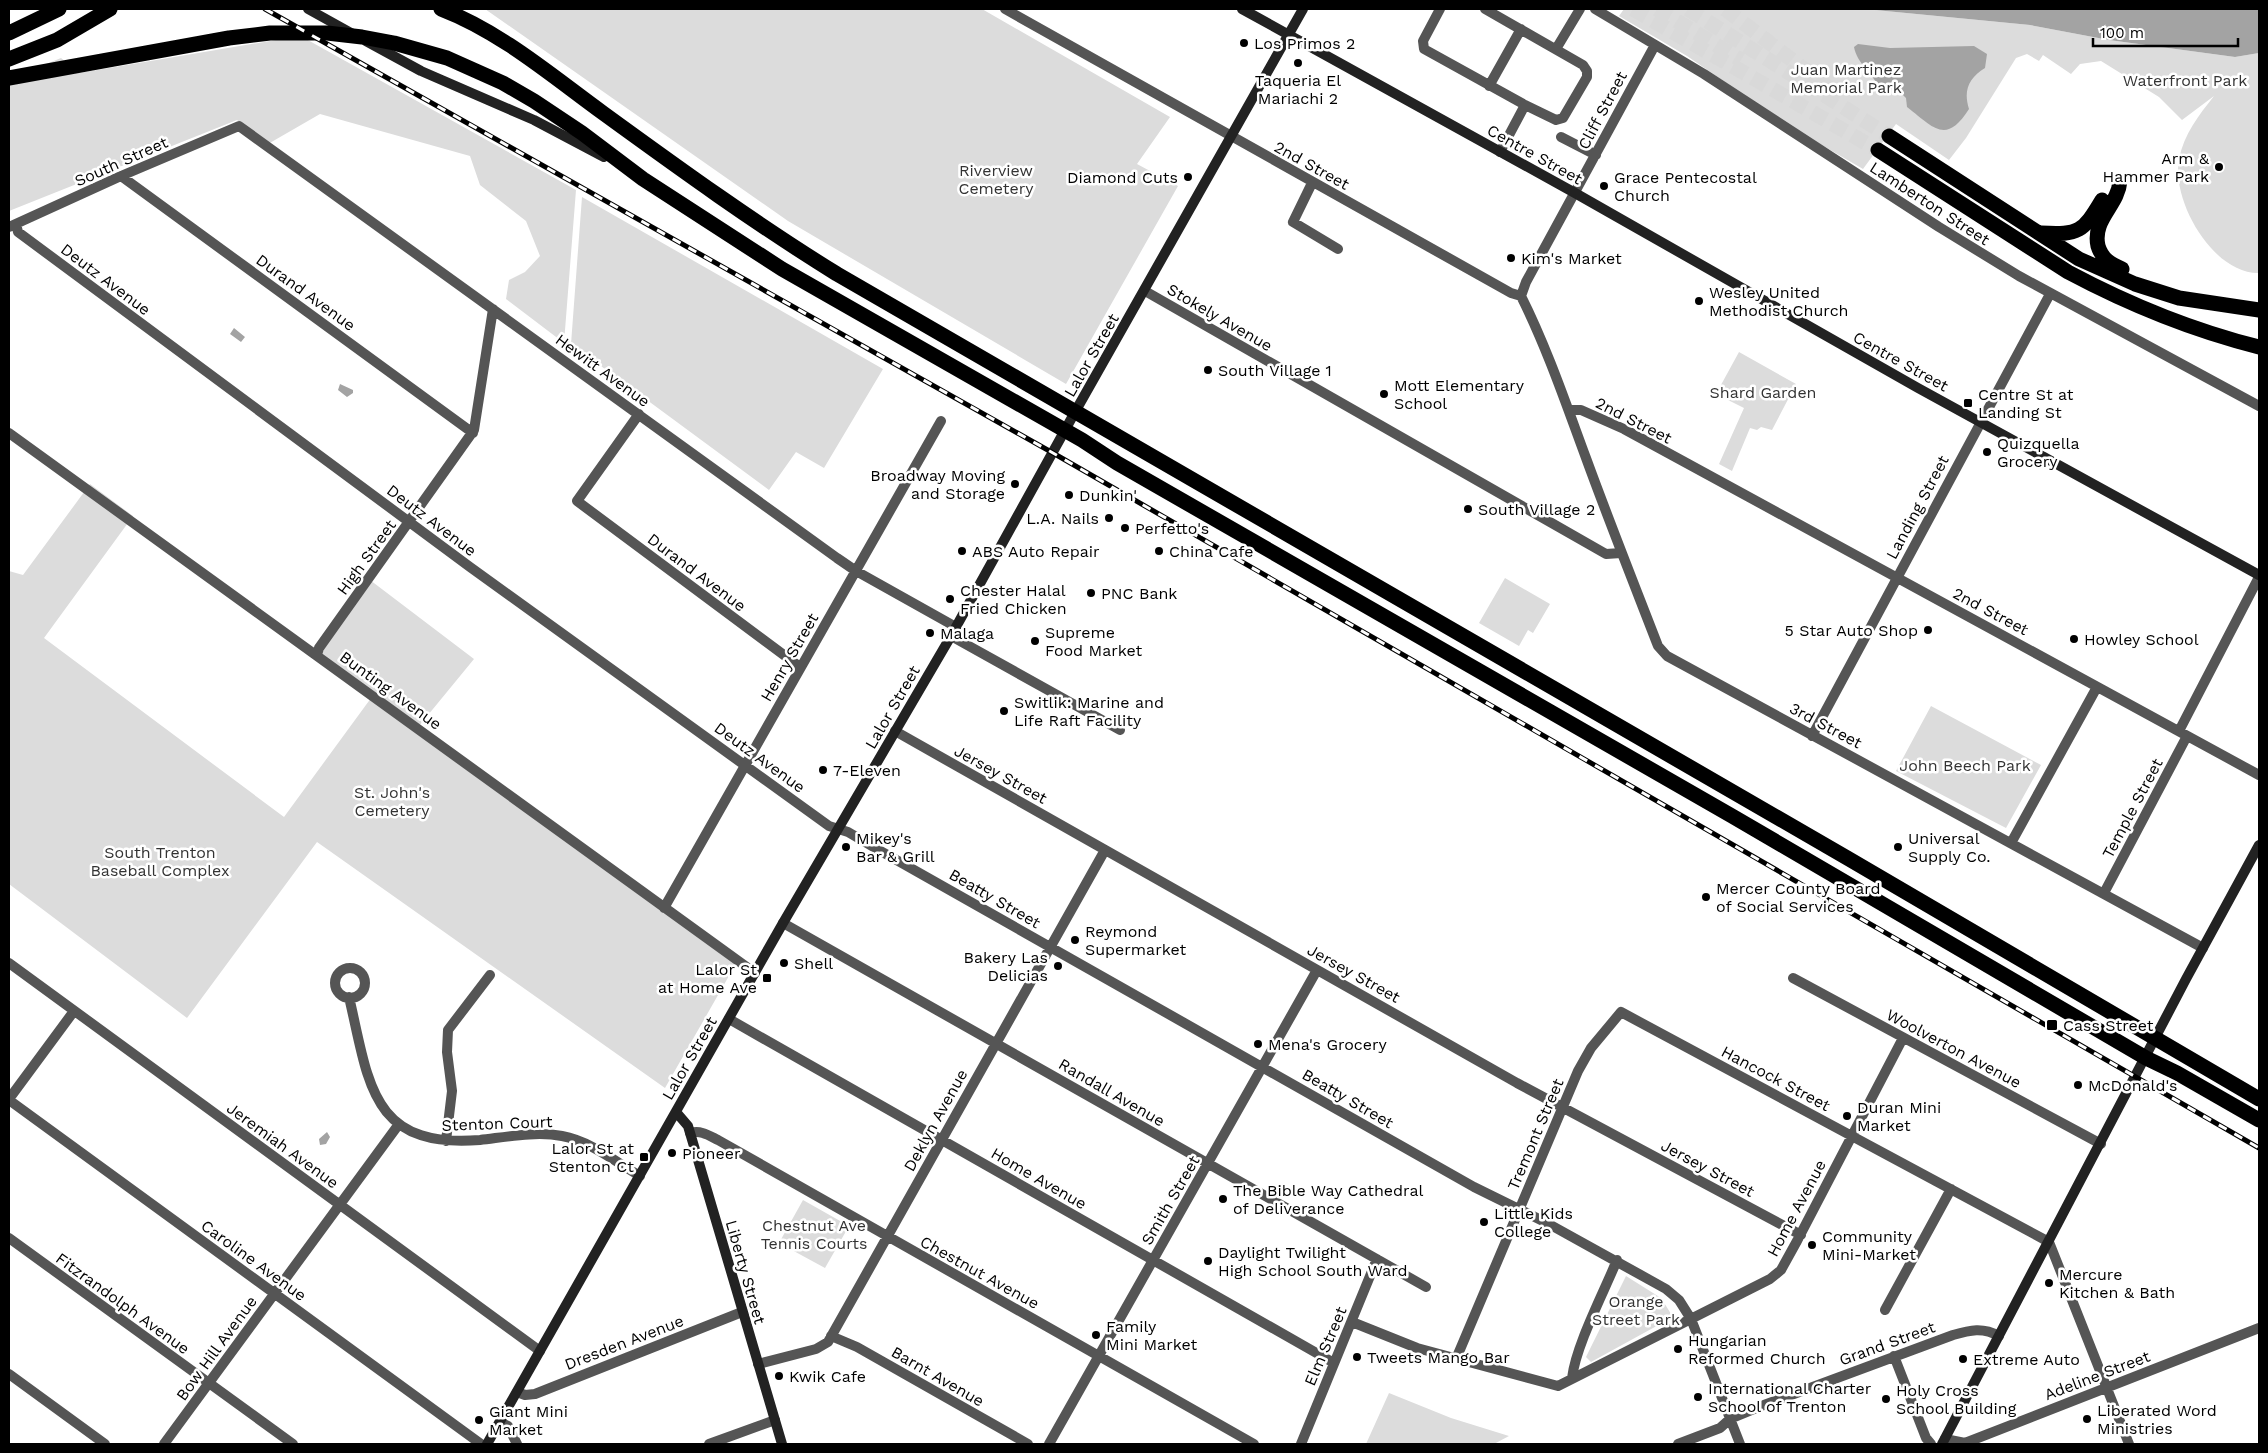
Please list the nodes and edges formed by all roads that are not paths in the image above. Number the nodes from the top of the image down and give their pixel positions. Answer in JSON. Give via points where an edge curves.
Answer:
{"nodes":[{"id":1,"x":59,"y":9,"type":"edge"},
{"id":2,"x":110,"y":9,"type":"edge"},
{"id":3,"x":308,"y":9,"type":"edge"},
{"id":4,"x":441,"y":9,"type":"edge"},
{"id":5,"x":1005,"y":9,"type":"edge"},
{"id":6,"x":1242,"y":9,"type":"edge"},
{"id":7,"x":1303,"y":9,"type":"edge"},
{"id":8,"x":1440,"y":9,"type":"edge"},
{"id":9,"x":1485,"y":9,"type":"edge"},
{"id":10,"x":1580,"y":9,"type":"edge"},
{"id":11,"x":1595,"y":9,"type":"edge"},
{"id":12,"x":1521,"y":29,"type":"junction"},
{"id":13,"x":9,"y":33,"type":"edge"},
{"id":14,"x":1289,"y":35,"type":"junction"},
{"id":15,"x":1655,"y":46,"type":"junction"},
{"id":16,"x":1556,"y":49,"type":"junction"},
{"id":17,"x":9,"y":59,"type":"edge"},
{"id":18,"x":9,"y":78,"type":"edge"},
{"id":19,"x":1489,"y":86,"type":"junction"},
{"id":20,"x":1525,"y":105,"type":"junction"},
{"id":21,"x":239,"y":126,"type":"joint"},
{"id":22,"x":1561,"y":136,"type":"dead end"},
{"id":23,"x":1889,"y":136,"type":"tunnel mouth"},
{"id":24,"x":1232,"y":137,"type":"junction"},
{"id":25,"x":1878,"y":150,"type":"tunnel mouth"},
{"id":26,"x":1500,"y":152,"type":"junction"},
{"id":27,"x":1596,"y":155,"type":"junction"},
{"id":28,"x":121,"y":176,"type":"junction"},
{"id":29,"x":643,"y":179,"type":"junction"},
{"id":30,"x":1312,"y":183,"type":"junction"},
{"id":31,"x":1575,"y":193,"type":"junction"},
{"id":32,"x":12,"y":226,"type":"edge"},
{"id":33,"x":2041,"y":233,"type":"junction"},
{"id":34,"x":1338,"y":249,"type":"dead end"},
{"id":35,"x":1145,"y":291,"type":"junction"},
{"id":36,"x":2050,"y":294,"type":"junction"},
{"id":37,"x":1521,"y":296,"type":"junction"},
{"id":38,"x":2179,"y":298,"type":"junction"},
{"id":39,"x":493,"y":309,"type":"junction"},
{"id":40,"x":2259,"y":310,"type":"edge"},
{"id":41,"x":2259,"y":347,"type":"edge"},
{"id":42,"x":2259,"y":406,"type":"edge"},
{"id":43,"x":1569,"y":410,"type":"junction"},
{"id":44,"x":1075,"y":412,"type":"junction"},
{"id":45,"x":639,"y":414,"type":"junction"},
{"id":46,"x":941,"y":421,"type":"dead end"},
{"id":47,"x":1981,"y":422,"type":"junction"},
{"id":48,"x":473,"y":432,"type":"junction"},
{"id":49,"x":1064,"y":432,"type":"junction"},
{"id":50,"x":9,"y":433,"type":"edge"},
{"id":51,"x":410,"y":522,"type":"junction"},
{"id":52,"x":1621,"y":553,"type":"junction"},
{"id":53,"x":856,"y":571,"type":"junction"},
{"id":54,"x":2259,"y":576,"type":"edge"},
{"id":55,"x":1897,"y":577,"type":"junction"},
{"id":56,"x":954,"y":632,"type":"junction"},
{"id":57,"x":317,"y":655,"type":"junction"},
{"id":58,"x":800,"y":667,"type":"junction"},
{"id":59,"x":2097,"y":686,"type":"junction"},
{"id":60,"x":1120,"y":730,"type":"dead end"},
{"id":61,"x":895,"y":731,"type":"junction"},
{"id":62,"x":2183,"y":734,"type":"junction"},
{"id":63,"x":1812,"y":736,"type":"junction"},
{"id":64,"x":746,"y":765,"type":"junction"},
{"id":65,"x":2259,"y":775,"type":"edge"},
{"id":66,"x":839,"y":828,"type":"junction"},
{"id":67,"x":2011,"y":843,"type":"junction"},
{"id":68,"x":2259,"y":845,"type":"edge"},
{"id":69,"x":1105,"y":850,"type":"junction"},
{"id":70,"x":2104,"y":893,"type":"junction"},
{"id":71,"x":664,"y":908,"type":"junction"},
{"id":72,"x":783,"y":923,"type":"junction"},
{"id":73,"x":1050,"y":947,"type":"junction"},
{"id":74,"x":2204,"y":948,"type":"junction"},
{"id":75,"x":9,"y":963,"type":"edge"},
{"id":76,"x":1318,"y":970,"type":"junction"},
{"id":77,"x":754,"y":973,"type":"junction"},
{"id":78,"x":490,"y":975,"type":"dead end"},
{"id":79,"x":1793,"y":978,"type":"dead end"},
{"id":80,"x":349,"y":997,"type":"dead end"},
{"id":81,"x":74,"y":1011,"type":"junction"},
{"id":82,"x":1621,"y":1012,"type":"joint"},
{"id":83,"x":729,"y":1019,"type":"junction"},
{"id":84,"x":1903,"y":1038,"type":"junction"},
{"id":85,"x":2156,"y":1038,"type":"junction"},
{"id":86,"x":996,"y":1043,"type":"junction"},
{"id":87,"x":2146,"y":1058,"type":"junction"},
{"id":88,"x":1262,"y":1067,"type":"junction"},
{"id":89,"x":2259,"y":1099,"type":"edge"},
{"id":90,"x":9,"y":1100,"type":"edge"},
{"id":91,"x":1562,"y":1106,"type":"junction"},
{"id":92,"x":676,"y":1112,"type":"junction"},
{"id":93,"x":2259,"y":1120,"type":"edge"},
{"id":94,"x":399,"y":1124,"type":"junction"},
{"id":95,"x":690,"y":1133,"type":"junction"},
{"id":96,"x":1852,"y":1136,"type":"junction"},
{"id":97,"x":941,"y":1140,"type":"junction"},
{"id":98,"x":446,"y":1141,"type":"junction"},
{"id":99,"x":2101,"y":1144,"type":"junction"},
{"id":100,"x":1208,"y":1164,"type":"junction"},
{"id":101,"x":640,"y":1176,"type":"junction"},
{"id":102,"x":1951,"y":1189,"type":"junction"},
{"id":103,"x":340,"y":1204,"type":"junction"},
{"id":104,"x":1519,"y":1208,"type":"junction"},
{"id":105,"x":1801,"y":1235,"type":"junction"},
{"id":106,"x":886,"y":1237,"type":"junction"},
{"id":107,"x":9,"y":1238,"type":"edge"},
{"id":108,"x":2049,"y":1242,"type":"junction"},
{"id":109,"x":1153,"y":1260,"type":"junction"},
{"id":110,"x":1377,"y":1260,"type":"junction"},
{"id":111,"x":1617,"y":1260,"type":"junction"},
{"id":112,"x":1426,"y":1287,"type":"dead end"},
{"id":113,"x":274,"y":1294,"type":"junction"},
{"id":114,"x":1885,"y":1310,"type":"dead end"},
{"id":115,"x":742,"y":1312,"type":"junction"},
{"id":116,"x":1691,"y":1319,"type":"junction"},
{"id":117,"x":1352,"y":1322,"type":"junction"},
{"id":118,"x":2259,"y":1328,"type":"edge"},
{"id":119,"x":831,"y":1336,"type":"junction"},
{"id":120,"x":1999,"y":1336,"type":"junction"},
{"id":121,"x":540,"y":1351,"type":"junction"},
{"id":122,"x":1894,"y":1356,"type":"junction"},
{"id":123,"x":1098,"y":1357,"type":"junction"},
{"id":124,"x":1456,"y":1359,"type":"junction"},
{"id":125,"x":1334,"y":1363,"type":"junction"},
{"id":126,"x":758,"y":1364,"type":"junction"},
{"id":127,"x":9,"y":1374,"type":"edge"},
{"id":128,"x":1572,"y":1378,"type":"junction"},
{"id":129,"x":209,"y":1383,"type":"junction"},
{"id":130,"x":2107,"y":1388,"type":"junction"},
{"id":131,"x":517,"y":1392,"type":"junction"},
{"id":132,"x":1730,"y":1419,"type":"junction"},
{"id":133,"x":774,"y":1420,"type":"junction"},
{"id":134,"x":500,"y":1422,"type":"junction"},
{"id":135,"x":1944,"y":1441,"type":"edge"},
{"id":136,"x":106,"y":1444,"type":"edge"},
{"id":137,"x":164,"y":1444,"type":"edge"},
{"id":138,"x":293,"y":1444,"type":"edge"},
{"id":139,"x":481,"y":1444,"type":"edge"},
{"id":140,"x":487,"y":1444,"type":"edge"},
{"id":141,"x":517,"y":1444,"type":"edge"},
{"id":142,"x":709,"y":1444,"type":"edge"},
{"id":143,"x":782,"y":1444,"type":"edge"},
{"id":144,"x":1028,"y":1444,"type":"edge"},
{"id":145,"x":1049,"y":1444,"type":"edge"},
{"id":146,"x":1254,"y":1444,"type":"edge"},
{"id":147,"x":1300,"y":1444,"type":"edge"},
{"id":148,"x":1678,"y":1444,"type":"edge"},
{"id":149,"x":1740,"y":1444,"type":"edge"},
{"id":150,"x":1931,"y":1444,"type":"edge"},
{"id":151,"x":1965,"y":1444,"type":"edge"},
{"id":152,"x":2129,"y":1444,"type":"edge"}],
"edges":[{"from":1,"to":13,"type":"highway"},
{"from":2,"to":17,"type":"highway","via":[[58,40]]},
{"from":3,"to":29,"type":"street","via":[[421,72],[534,120]]},
{"from":4,"to":44,"type":"highway","via":[[486,30],[523,54],[771,234]]},
{"from":5,"to":24,"type":"street","name":"2nd Street"},
{"from":6,"to":14,"type":"street","name":"Centre Street"},
{"from":7,"to":14,"type":"street","name":"Lalor Street"},
{"from":8,"to":19,"type":"street","via":[[1423,41],[1424,49]]},
{"from":9,"to":12,"type":"street"},
{"from":10,"to":16,"type":"street"},
{"from":11,"to":15,"type":"street","name":"Lamberton Street"},
{"from":12,"to":16,"type":"street"},
{"from":12,"to":19,"type":"street"},
{"from":14,"to":24,"type":"street","name":"Lalor Street"},
{"from":14,"to":26,"type":"street","name":"Centre Street"},
{"from":15,"to":27,"type":"street","name":"Cliff Street"},
{"from":15,"to":36,"type":"street","name":"Lamberton Street"},
{"from":16,"to":20,"type":"street","via":[[1583,65],[1587,71],[1587,77],[1567,114],[1556,120]]},
{"from":18,"to":29,"type":"highway","via":[[253,35],[306,32],[377,39],[429,52],[482,72],[534,101]]},
{"from":19,"to":20,"type":"street"},
{"from":20,"to":26,"type":"street"},
{"from":21,"to":28,"type":"street","name":"South Street"},
{"from":21,"to":39,"type":"street","name":"Hewitt Avenue"},
{"from":22,"to":27,"type":"street"},
{"from":23,"to":33,"type":"highway"},
{"from":24,"to":30,"type":"street","name":"2nd Street"},
{"from":24,"to":35,"type":"street","name":"Lalor Street"},
{"from":25,"to":41,"type":"highway","via":[[2068,272],[2114,296],[2183,325]]},
{"from":26,"to":31,"type":"street","name":"Centre Street"},
{"from":27,"to":31,"type":"street","name":"Cliff Street"},
{"from":28,"to":32,"type":"street","name":"South Street"},
{"from":28,"to":48,"type":"street","name":"Durand Avenue"},
{"from":29,"to":49,"type":"highway","via":[[782,269]]},
{"from":30,"to":34,"type":"street","via":[[1293,222]]},
{"from":30,"to":37,"type":"street","name":"2nd Street"},
{"from":31,"to":37,"type":"street","name":"Cliff Street"},
{"from":31,"to":47,"type":"street","name":"Centre Street"},
{"from":32,"to":51,"type":"street","name":"Deutz Avenue"},
{"from":33,"to":38,"type":"highway","via":[[2080,259]]},
{"from":33,"to":38,"type":"highway","via":[[2080,230],[2111,186],[2120,181],[2119,192],[2096,232],[2102,256],[2110,264],[2158,283]]},
{"from":35,"to":44,"type":"street","name":"Lalor Street"},
{"from":35,"to":52,"type":"street","name":"Stokely Avenue","via":[[1606,554]]},
{"from":36,"to":42,"type":"street","name":"Lamberton Street"},
{"from":36,"to":47,"type":"street","name":"Landing Street"},
{"from":37,"to":43,"type":"street","name":"2nd Street"},
{"from":38,"to":40,"type":"highway"},
{"from":39,"to":45,"type":"street","name":"Hewitt Avenue"},
{"from":39,"to":48,"type":"street","name":"High Street"},
{"from":43,"to":52,"type":"street","name":"3rd Street"},
{"from":43,"to":55,"type":"street","name":"2nd Street","via":[[1595,415]]},
{"from":44,"to":49,"type":"street","name":"Lalor Street"},
{"from":44,"to":85,"type":"highway"},
{"from":45,"to":53,"type":"street","name":"Hewitt Avenue"},
{"from":45,"to":58,"type":"street","name":"Durand Avenue","via":[[577,501]]},
{"from":46,"to":53,"type":"street","name":"Henry Street"},
{"from":47,"to":54,"type":"street","name":"Centre Street"},
{"from":47,"to":55,"type":"street","name":"Landing Street"},
{"from":48,"to":51,"type":"street","name":"High Street"},
{"from":49,"to":56,"type":"street","name":"Lalor Street"},
{"from":49,"to":87,"type":"highway"},
{"from":50,"to":57,"type":"street","name":"Bunting Avenue"},
{"from":51,"to":57,"type":"street","name":"High Street"},
{"from":51,"to":64,"type":"street","name":"Deutz Avenue"},
{"from":52,"to":63,"type":"street","name":"3rd Street","via":[[1662,652]]},
{"from":53,"to":56,"type":"street","name":"Hewitt Avenue"},
{"from":53,"to":58,"type":"street","name":"Henry Street"},
{"from":54,"to":62,"type":"street","name":"Temple Street"},
{"from":55,"to":59,"type":"street","name":"2nd Street"},
{"from":55,"to":63,"type":"street","name":"Landing Street"},
{"from":56,"to":60,"type":"street"},
{"from":56,"to":61,"type":"street","name":"Lalor Street"},
{"from":57,"to":71,"type":"street","name":"Bunting Avenue"},
{"from":58,"to":64,"type":"street","name":"Henry Street"},
{"from":59,"to":62,"type":"street","name":"2nd Street"},
{"from":59,"to":67,"type":"street"},
{"from":61,"to":66,"type":"street","name":"Lalor Street"},
{"from":61,"to":69,"type":"street","name":"Jersey Street"},
{"from":62,"to":65,"type":"street","name":"2nd Street"},
{"from":62,"to":70,"type":"street","name":"Temple Street"},
{"from":63,"to":67,"type":"street","name":"3rd Street"},
{"from":64,"to":66,"type":"street","name":"Deutz Avenue","via":[[829,826]]},
{"from":64,"to":71,"type":"street","name":"Henry Street"},
{"from":66,"to":72,"type":"street","name":"Lalor Street"},
{"from":66,"to":73,"type":"street","name":"Beatty Street"},
{"from":67,"to":70,"type":"street","name":"3rd Street"},
{"from":68,"to":74,"type":"street"},
{"from":69,"to":73,"type":"street","name":"Deklyn Avenue"},
{"from":69,"to":76,"type":"street","name":"Jersey Street"},
{"from":70,"to":74,"type":"street","name":"3rd Street"},
{"from":71,"to":77,"type":"street","name":"Bunting Avenue"},
{"from":72,"to":77,"type":"street","name":"Lalor Street"},
{"from":72,"to":86,"type":"street","name":"Randall Avenue"},
{"from":73,"to":86,"type":"street","name":"Deklyn Avenue"},
{"from":73,"to":88,"type":"street","name":"Beatty Street"},
{"from":74,"to":85,"type":"street"},
{"from":75,"to":81,"type":"street","name":"Jeremiah Avenue"},
{"from":76,"to":88,"type":"street","name":"Smith Street"},
{"from":76,"to":91,"type":"street","name":"Jersey Street"},
{"from":77,"to":83,"type":"street","name":"Lalor Street"},
{"from":78,"to":98,"type":"street","via":[[448,1030],[452,1091]]},
{"from":79,"to":84,"type":"street","name":"Woolverton Avenue"},
{"from":80,"to":94,"type":"street","name":"Stenton Court","via":[[371,1088]]},
{"from":81,"to":90,"type":"street"},
{"from":81,"to":103,"type":"street","name":"Jeremiah Avenue"},
{"from":82,"to":91,"type":"street","name":"Tremont Street","via":[[1586,1055]]},
{"from":82,"to":96,"type":"street","name":"Hancock Street"},
{"from":83,"to":92,"type":"street","name":"Lalor Street"},
{"from":83,"to":97,"type":"street","name":"Home Avenue"},
{"from":84,"to":96,"type":"street","name":"Home Avenue"},
{"from":84,"to":99,"type":"street","name":"Woolverton Avenue"},
{"from":85,"to":87,"type":"street"},
{"from":85,"to":89,"type":"highway"},
{"from":86,"to":97,"type":"street","name":"Deklyn Avenue"},
{"from":86,"to":100,"type":"street","name":"Randall Avenue"},
{"from":87,"to":93,"type":"highway"},
{"from":87,"to":99,"type":"street"},
{"from":88,"to":100,"type":"street","name":"Smith Street"},
{"from":88,"to":104,"type":"street","name":"Beatty Street","via":[[1474,1187]]},
{"from":90,"to":113,"type":"street","name":"Caroline Avenue"},
{"from":91,"to":104,"type":"street","name":"Tremont Street"},
{"from":91,"to":105,"type":"street","name":"Jersey Street"},
{"from":92,"to":95,"type":"street","name":"Liberty Street","via":[[686,1121]]},
{"from":92,"to":101,"type":"street","name":"Lalor Street"},
{"from":94,"to":98,"type":"street","name":"Stenton Court","via":[[424,1137]]},
{"from":94,"to":103,"type":"street","name":"Bow Hill Avenue"},
{"from":95,"to":106,"type":"street","name":"Chestnut Avenue","via":[[705,1133]]},
{"from":95,"to":115,"type":"street","name":"Liberty Street"},
{"from":96,"to":102,"type":"street","name":"Hancock Street"},
{"from":96,"to":105,"type":"street","name":"Home Avenue"},
{"from":97,"to":106,"type":"street","name":"Deklyn Avenue"},
{"from":97,"to":109,"type":"street","name":"Home Avenue"},
{"from":98,"to":101,"type":"street","name":"Stenton Court","via":[[545,1134],[564,1136]]},
{"from":99,"to":108,"type":"street"},
{"from":100,"to":109,"type":"street","name":"Smith Street"},
{"from":100,"to":110,"type":"street","name":"Randall Avenue"},
{"from":101,"to":121,"type":"street","name":"Lalor Street"},
{"from":102,"to":108,"type":"street","name":"Hancock Street"},
{"from":102,"to":114,"type":"street"},
{"from":103,"to":113,"type":"street","name":"Bow Hill Avenue"},
{"from":103,"to":121,"type":"street","name":"Jeremiah Avenue"},
{"from":104,"to":111,"type":"street","name":"Beatty Street"},
{"from":104,"to":124,"type":"street","name":"Tremont Street"},
{"from":105,"to":116,"type":"street","name":"Home Avenue","via":[[1777,1275]]},
{"from":106,"to":119,"type":"street","name":"Deklyn Avenue"},
{"from":106,"to":123,"type":"street","name":"Chestnut Avenue"},
{"from":107,"to":129,"type":"street","name":"Fitzrandolph Avenue"},
{"from":108,"to":120,"type":"street"},
{"from":108,"to":130,"type":"street"},
{"from":109,"to":123,"type":"street","name":"Smith Street"},
{"from":109,"to":125,"type":"street","name":"Home Avenue"},
{"from":110,"to":112,"type":"street","name":"Randall Avenue"},
{"from":110,"to":117,"type":"street","name":"Elm Street"},
{"from":111,"to":116,"type":"street","name":"Beatty Street","via":[[1673,1294]]},
{"from":111,"to":128,"type":"street","via":[[1583,1342]]},
{"from":113,"to":129,"type":"street","name":"Bow Hill Avenue"},
{"from":113,"to":139,"type":"street","name":"Caroline Avenue"},
{"from":115,"to":126,"type":"street","name":"Liberty Street"},
{"from":115,"to":131,"type":"street","name":"Dresden Avenue","via":[[535,1394]]},
{"from":116,"to":128,"type":"street","name":"Home Avenue"},
{"from":116,"to":132,"type":"street","name":"Beatty Street"},
{"from":117,"to":124,"type":"street","name":"Home Avenue","via":[[1408,1345]]},
{"from":117,"to":125,"type":"street","name":"Elm Street"},
{"from":118,"to":130,"type":"street","name":"Adeline Street"},
{"from":119,"to":126,"type":"street","name":"Deklyn Avenue","via":[[824,1345]]},
{"from":119,"to":144,"type":"street","name":"Barnt Avenue","via":[[857,1347]]},
{"from":120,"to":122,"type":"street","name":"Grand Street","via":[[1972,1330]]},
{"from":120,"to":135,"type":"street"},
{"from":121,"to":131,"type":"street","name":"Lalor Street"},
{"from":122,"to":132,"type":"street","name":"Grand Street"},
{"from":122,"to":150,"type":"street"},
{"from":123,"to":145,"type":"street","name":"Smith Street"},
{"from":123,"to":146,"type":"street","name":"Chestnut Avenue"},
{"from":124,"to":128,"type":"street","name":"Home Avenue","via":[[1553,1385],[1562,1385]]},
{"from":125,"to":147,"type":"street","name":"Elm Street"},
{"from":126,"to":133,"type":"street","name":"Liberty Street"},
{"from":127,"to":136,"type":"street"},
{"from":129,"to":137,"type":"street","name":"Bow Hill Avenue"},
{"from":129,"to":138,"type":"street","name":"Fitzrandolph Avenue"},
{"from":130,"to":151,"type":"street","name":"Adeline Street"},
{"from":130,"to":152,"type":"street"},
{"from":131,"to":134,"type":"street","name":"Lalor Street"},
{"from":132,"to":148,"type":"street","name":"Grand Street","via":[[1720,1428]]},
{"from":132,"to":149,"type":"street","name":"Beatty Street"},
{"from":133,"to":142,"type":"street"},
{"from":133,"to":143,"type":"street","name":"Liberty Street"},
{"from":134,"to":140,"type":"street","name":"Lalor Street"},
{"from":134,"to":141,"type":"street","via":[[508,1426]]},
{"from":135,"to":151,"type":"street","name":"Adeline Street"}]}
